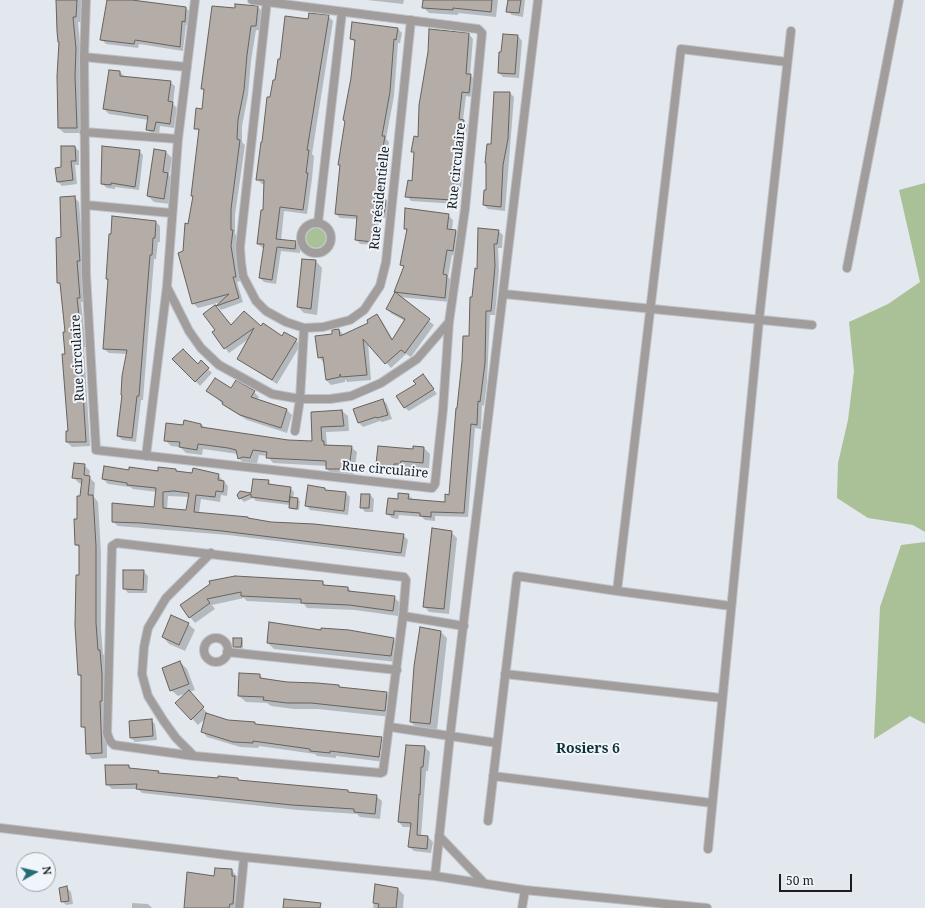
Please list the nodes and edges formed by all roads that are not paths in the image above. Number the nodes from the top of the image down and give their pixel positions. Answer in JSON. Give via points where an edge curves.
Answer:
{"nodes":[{"id":1,"x":86,"y":0,"type":"edge"},
{"id":2,"x":195,"y":0,"type":"edge"},
{"id":3,"x":252,"y":0,"type":"edge"},
{"id":4,"x":538,"y":0,"type":"edge"},
{"id":5,"x":899,"y":0,"type":"edge"},
{"id":6,"x":267,"y":1,"type":"edge"},
{"id":7,"x":342,"y":12,"type":"junction"},
{"id":8,"x":411,"y":20,"type":"junction"},
{"id":9,"x":791,"y":31,"type":"dead end"},
{"id":10,"x":84,"y":57,"type":"junction"},
{"id":11,"x":787,"y":62,"type":"junction"},
{"id":12,"x":187,"y":67,"type":"junction"},
{"id":13,"x":84,"y":132,"type":"junction"},
{"id":14,"x":178,"y":139,"type":"junction"},
{"id":15,"x":86,"y":204,"type":"junction"},
{"id":16,"x":171,"y":213,"type":"junction"},
{"id":17,"x":318,"y":224,"type":"dead end"},
{"id":18,"x":847,"y":268,"type":"dead end"},
{"id":19,"x":167,"y":286,"type":"junction"},
{"id":20,"x":504,"y":294,"type":"junction"},
{"id":21,"x":651,"y":309,"type":"junction"},
{"id":22,"x":759,"y":320,"type":"junction"},
{"id":23,"x":449,"y":322,"type":"junction"},
{"id":24,"x":812,"y":325,"type":"dead end"},
{"id":25,"x":304,"y":328,"type":"junction"},
{"id":26,"x":300,"y":398,"type":"junction"},
{"id":27,"x":295,"y":431,"type":"dead end"},
{"id":28,"x":146,"y":456,"type":"junction"},
{"id":29,"x":211,"y":553,"type":"junction"},
{"id":30,"x":617,"y":592,"type":"junction"},
{"id":31,"x":731,"y":606,"type":"junction"},
{"id":32,"x":403,"y":616,"type":"junction"},
{"id":33,"x":464,"y":626,"type":"junction"},
{"id":34,"x":227,"y":652,"type":"dead end"},
{"id":35,"x":396,"y":670,"type":"junction"},
{"id":36,"x":505,"y":674,"type":"junction"},
{"id":37,"x":722,"y":698,"type":"junction"},
{"id":38,"x":390,"y":727,"type":"junction"},
{"id":39,"x":450,"y":736,"type":"junction"},
{"id":40,"x":497,"y":743,"type":"junction"},
{"id":41,"x":194,"y":756,"type":"junction"},
{"id":42,"x":493,"y":776,"type":"junction"},
{"id":43,"x":712,"y":804,"type":"junction"},
{"id":44,"x":488,"y":820,"type":"dead end"},
{"id":45,"x":0,"y":828,"type":"edge"},
{"id":46,"x":440,"y":836,"type":"junction"},
{"id":47,"x":708,"y":849,"type":"dead end"},
{"id":48,"x":244,"y":857,"type":"junction"},
{"id":49,"x":435,"y":876,"type":"junction"},
{"id":50,"x":484,"y":883,"type":"junction"},
{"id":51,"x":525,"y":890,"type":"junction"},
{"id":52,"x":670,"y":906,"type":"edge"},
{"id":53,"x":239,"y":908,"type":"edge"},
{"id":54,"x":522,"y":908,"type":"edge"},
{"id":55,"x":707,"y":908,"type":"edge"}],
"edges":[{"from":1,"to":10,"type":"street","name":"Rue circulaire"},
{"from":2,"to":12,"type":"street"},
{"from":3,"to":6,"type":"street","name":"Rue circulaire"},
{"from":4,"to":20,"type":"street"},
{"from":5,"to":18,"type":"street"},
{"from":6,"to":7,"type":"street","name":"Rue circulaire"},
{"from":6,"to":25,"type":"street","via":[[240,247],[241,262],[243,276],[256,301],[266,311]]},
{"from":7,"to":8,"type":"street","name":"Rue circulaire"},
{"from":7,"to":17,"type":"street"},
{"from":8,"to":23,"type":"street","name":"Rue circulaire","via":[[478,29],[481,30],[483,38],[465,209]]},
{"from":8,"to":25,"type":"street","name":"Rue résidentielle","via":[[386,262],[380,286],[364,310],[350,320],[323,327]]},
{"from":9,"to":11,"type":"street"},
{"from":10,"to":12,"type":"street"},
{"from":10,"to":13,"type":"street","name":"Rue circulaire"},
{"from":11,"to":21,"type":"street","via":[[681,49]]},
{"from":11,"to":22,"type":"street"},
{"from":12,"to":14,"type":"street"},
{"from":13,"to":14,"type":"street"},
{"from":13,"to":15,"type":"street","name":"Rue circulaire"},
{"from":14,"to":16,"type":"street"},
{"from":15,"to":16,"type":"street"},
{"from":15,"to":28,"type":"street","name":"Rue circulaire","via":[[86,274],[94,446],[99,452]]},
{"from":16,"to":19,"type":"street"},
{"from":19,"to":26,"type":"street","via":[[189,332],[219,365],[272,394]]},
{"from":19,"to":28,"type":"street"},
{"from":20,"to":21,"type":"street"},
{"from":20,"to":33,"type":"street"},
{"from":21,"to":22,"type":"street"},
{"from":21,"to":30,"type":"street"},
{"from":22,"to":24,"type":"street"},
{"from":22,"to":31,"type":"street"},
{"from":23,"to":26,"type":"street","via":[[417,359],[381,384],[351,396],[330,399]]},
{"from":23,"to":28,"type":"street","name":"Rue circulaire","via":[[443,409],[435,484],[432,488]]},
{"from":25,"to":26,"type":"street"},
{"from":26,"to":27,"type":"street"},
{"from":29,"to":32,"type":"street","via":[[402,576],[406,580]]},
{"from":29,"to":41,"type":"street","via":[[166,598],[156,612],[148,628],[142,674],[148,696],[163,720]]},
{"from":29,"to":41,"type":"street","via":[[117,543],[112,546],[107,733],[110,741],[114,745]]},
{"from":30,"to":31,"type":"street"},
{"from":30,"to":36,"type":"street","via":[[517,576]]},
{"from":31,"to":37,"type":"street"},
{"from":32,"to":33,"type":"street"},
{"from":32,"to":35,"type":"street"},
{"from":33,"to":39,"type":"street"},
{"from":34,"to":35,"type":"street"},
{"from":35,"to":38,"type":"street"},
{"from":36,"to":37,"type":"street"},
{"from":36,"to":40,"type":"street"},
{"from":37,"to":43,"type":"street"},
{"from":38,"to":39,"type":"street"},
{"from":38,"to":41,"type":"street","via":[[384,770],[381,773]]},
{"from":39,"to":40,"type":"street"},
{"from":39,"to":46,"type":"street"},
{"from":40,"to":42,"type":"street"},
{"from":42,"to":43,"type":"street"},
{"from":42,"to":44,"type":"street"},
{"from":43,"to":47,"type":"street"},
{"from":45,"to":48,"type":"street"},
{"from":46,"to":49,"type":"street"},
{"from":46,"to":50,"type":"street"},
{"from":48,"to":49,"type":"street"},
{"from":48,"to":53,"type":"street"},
{"from":49,"to":50,"type":"street"},
{"from":50,"to":51,"type":"street"},
{"from":51,"to":52,"type":"street"},
{"from":51,"to":54,"type":"street"},
{"from":52,"to":55,"type":"street"}]}
